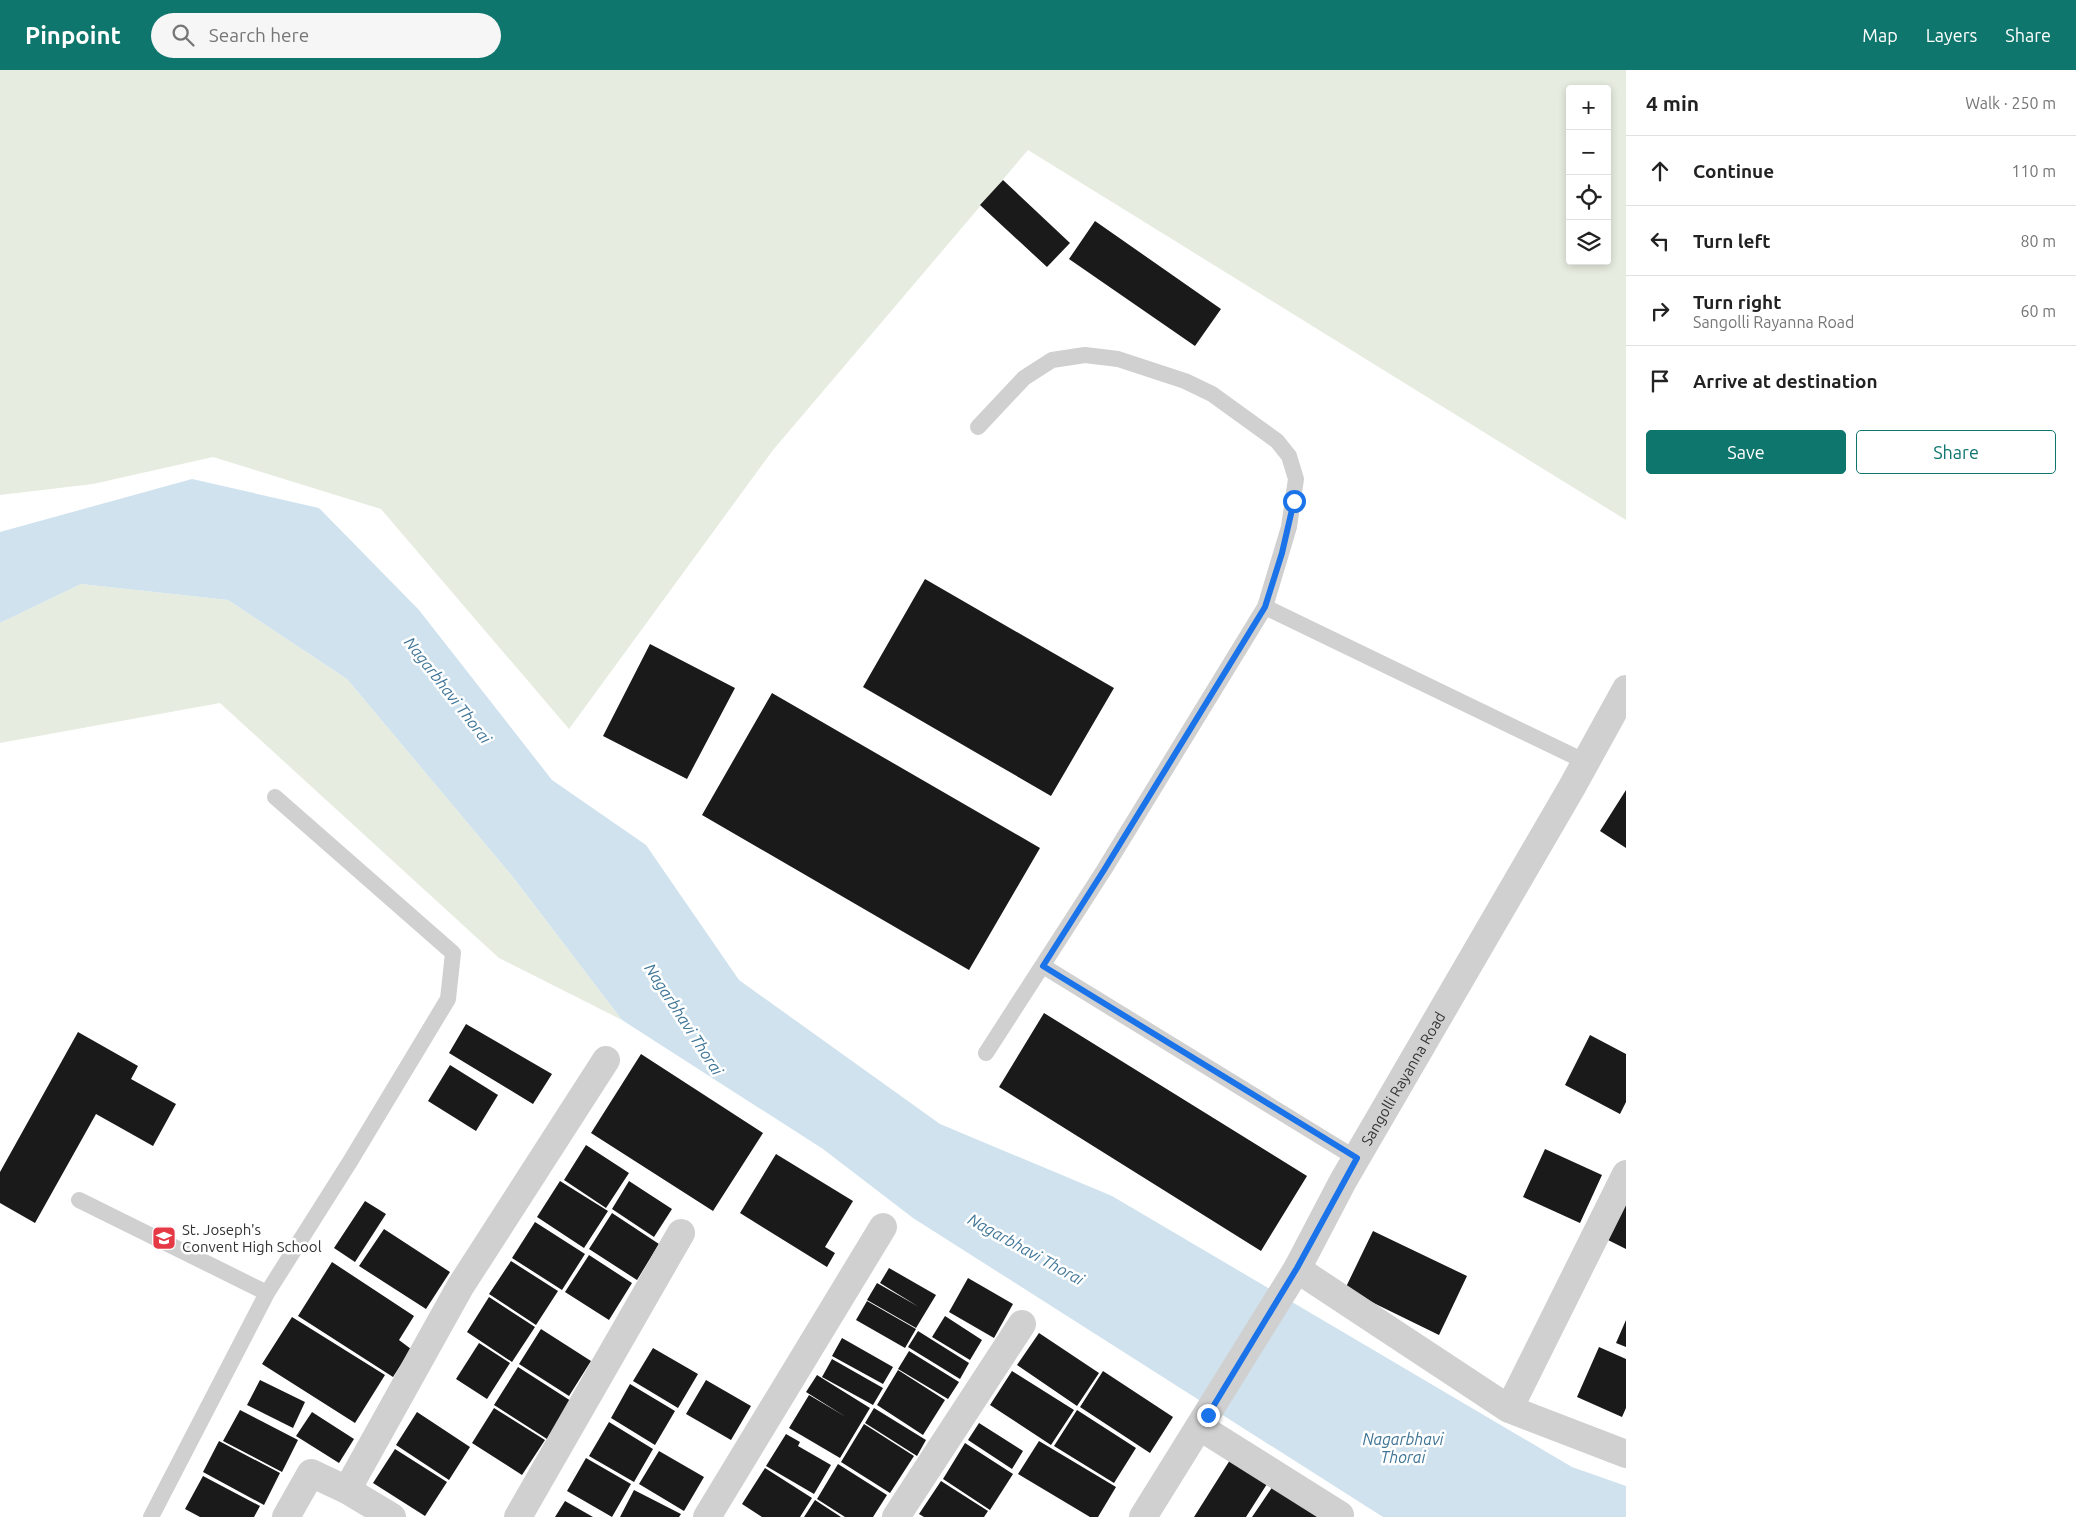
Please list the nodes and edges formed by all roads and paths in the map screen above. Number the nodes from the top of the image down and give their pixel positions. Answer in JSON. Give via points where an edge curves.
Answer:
{"nodes":[{"id":1,"x":978,"y":427,"type":"dead end"},
{"id":2,"x":1265,"y":607,"type":"junction"},
{"id":3,"x":1626,"y":689,"type":"edge"},
{"id":4,"x":1586,"y":762,"type":"junction"},
{"id":5,"x":275,"y":797,"type":"dead end"},
{"id":6,"x":1043,"y":966,"type":"junction"},
{"id":7,"x":986,"y":1053,"type":"dead end"},
{"id":8,"x":606,"y":1060,"type":"dead end"},
{"id":9,"x":1357,"y":1158,"type":"junction"},
{"id":10,"x":1626,"y":1174,"type":"edge"},
{"id":11,"x":80,"y":1200,"type":"dead end"},
{"id":12,"x":882,"y":1227,"type":"dead end"},
{"id":13,"x":681,"y":1233,"type":"dead end"},
{"id":14,"x":1291,"y":1278,"type":"junction"},
{"id":15,"x":267,"y":1292,"type":"junction"},
{"id":16,"x":1022,"y":1324,"type":"dead end"},
{"id":17,"x":1509,"y":1409,"type":"junction"},
{"id":18,"x":1204,"y":1421,"type":"junction"},
{"id":19,"x":1626,"y":1454,"type":"edge"},
{"id":20,"x":347,"y":1490,"type":"junction"},
{"id":21,"x":150,"y":1517,"type":"edge"},
{"id":22,"x":286,"y":1517,"type":"edge"},
{"id":23,"x":392,"y":1517,"type":"edge"},
{"id":24,"x":518,"y":1517,"type":"edge"},
{"id":25,"x":707,"y":1517,"type":"edge"},
{"id":26,"x":896,"y":1517,"type":"edge"},
{"id":27,"x":1144,"y":1517,"type":"edge"},
{"id":28,"x":1339,"y":1517,"type":"edge"}],
"edges":[{"from":1,"to":2,"type":"lane","via":[[1024,378],[1052,360],[1085,355],[1159,371],[1212,394],[1277,441],[1289,456],[1296,479],[1289,527]]},
{"from":2,"to":4,"type":"lane"},
{"from":2,"to":6,"type":"lane"},
{"from":3,"to":4,"type":"street","name":"Sangolli Rayanna Road"},
{"from":4,"to":9,"type":"street","name":"Sangolli Rayanna Road"},
{"from":5,"to":15,"type":"lane","via":[[453,953],[448,999]]},
{"from":6,"to":7,"type":"lane"},
{"from":6,"to":9,"type":"lane"},
{"from":8,"to":20,"type":"street","via":[[460,1287]]},
{"from":9,"to":14,"type":"street","name":"Sangolli Rayanna Road"},
{"from":10,"to":17,"type":"street"},
{"from":11,"to":15,"type":"lane"},
{"from":12,"to":25,"type":"street"},
{"from":13,"to":24,"type":"street"},
{"from":14,"to":17,"type":"street"},
{"from":14,"to":18,"type":"street","name":"Sangolli Rayanna Road"},
{"from":15,"to":21,"type":"lane"},
{"from":16,"to":26,"type":"street"},
{"from":17,"to":19,"type":"street"},
{"from":18,"to":27,"type":"street","name":"Sangolli Rayanna Road"},
{"from":18,"to":28,"type":"street"},
{"from":20,"to":22,"type":"street","via":[[311,1473]]},
{"from":20,"to":23,"type":"street"}]}
